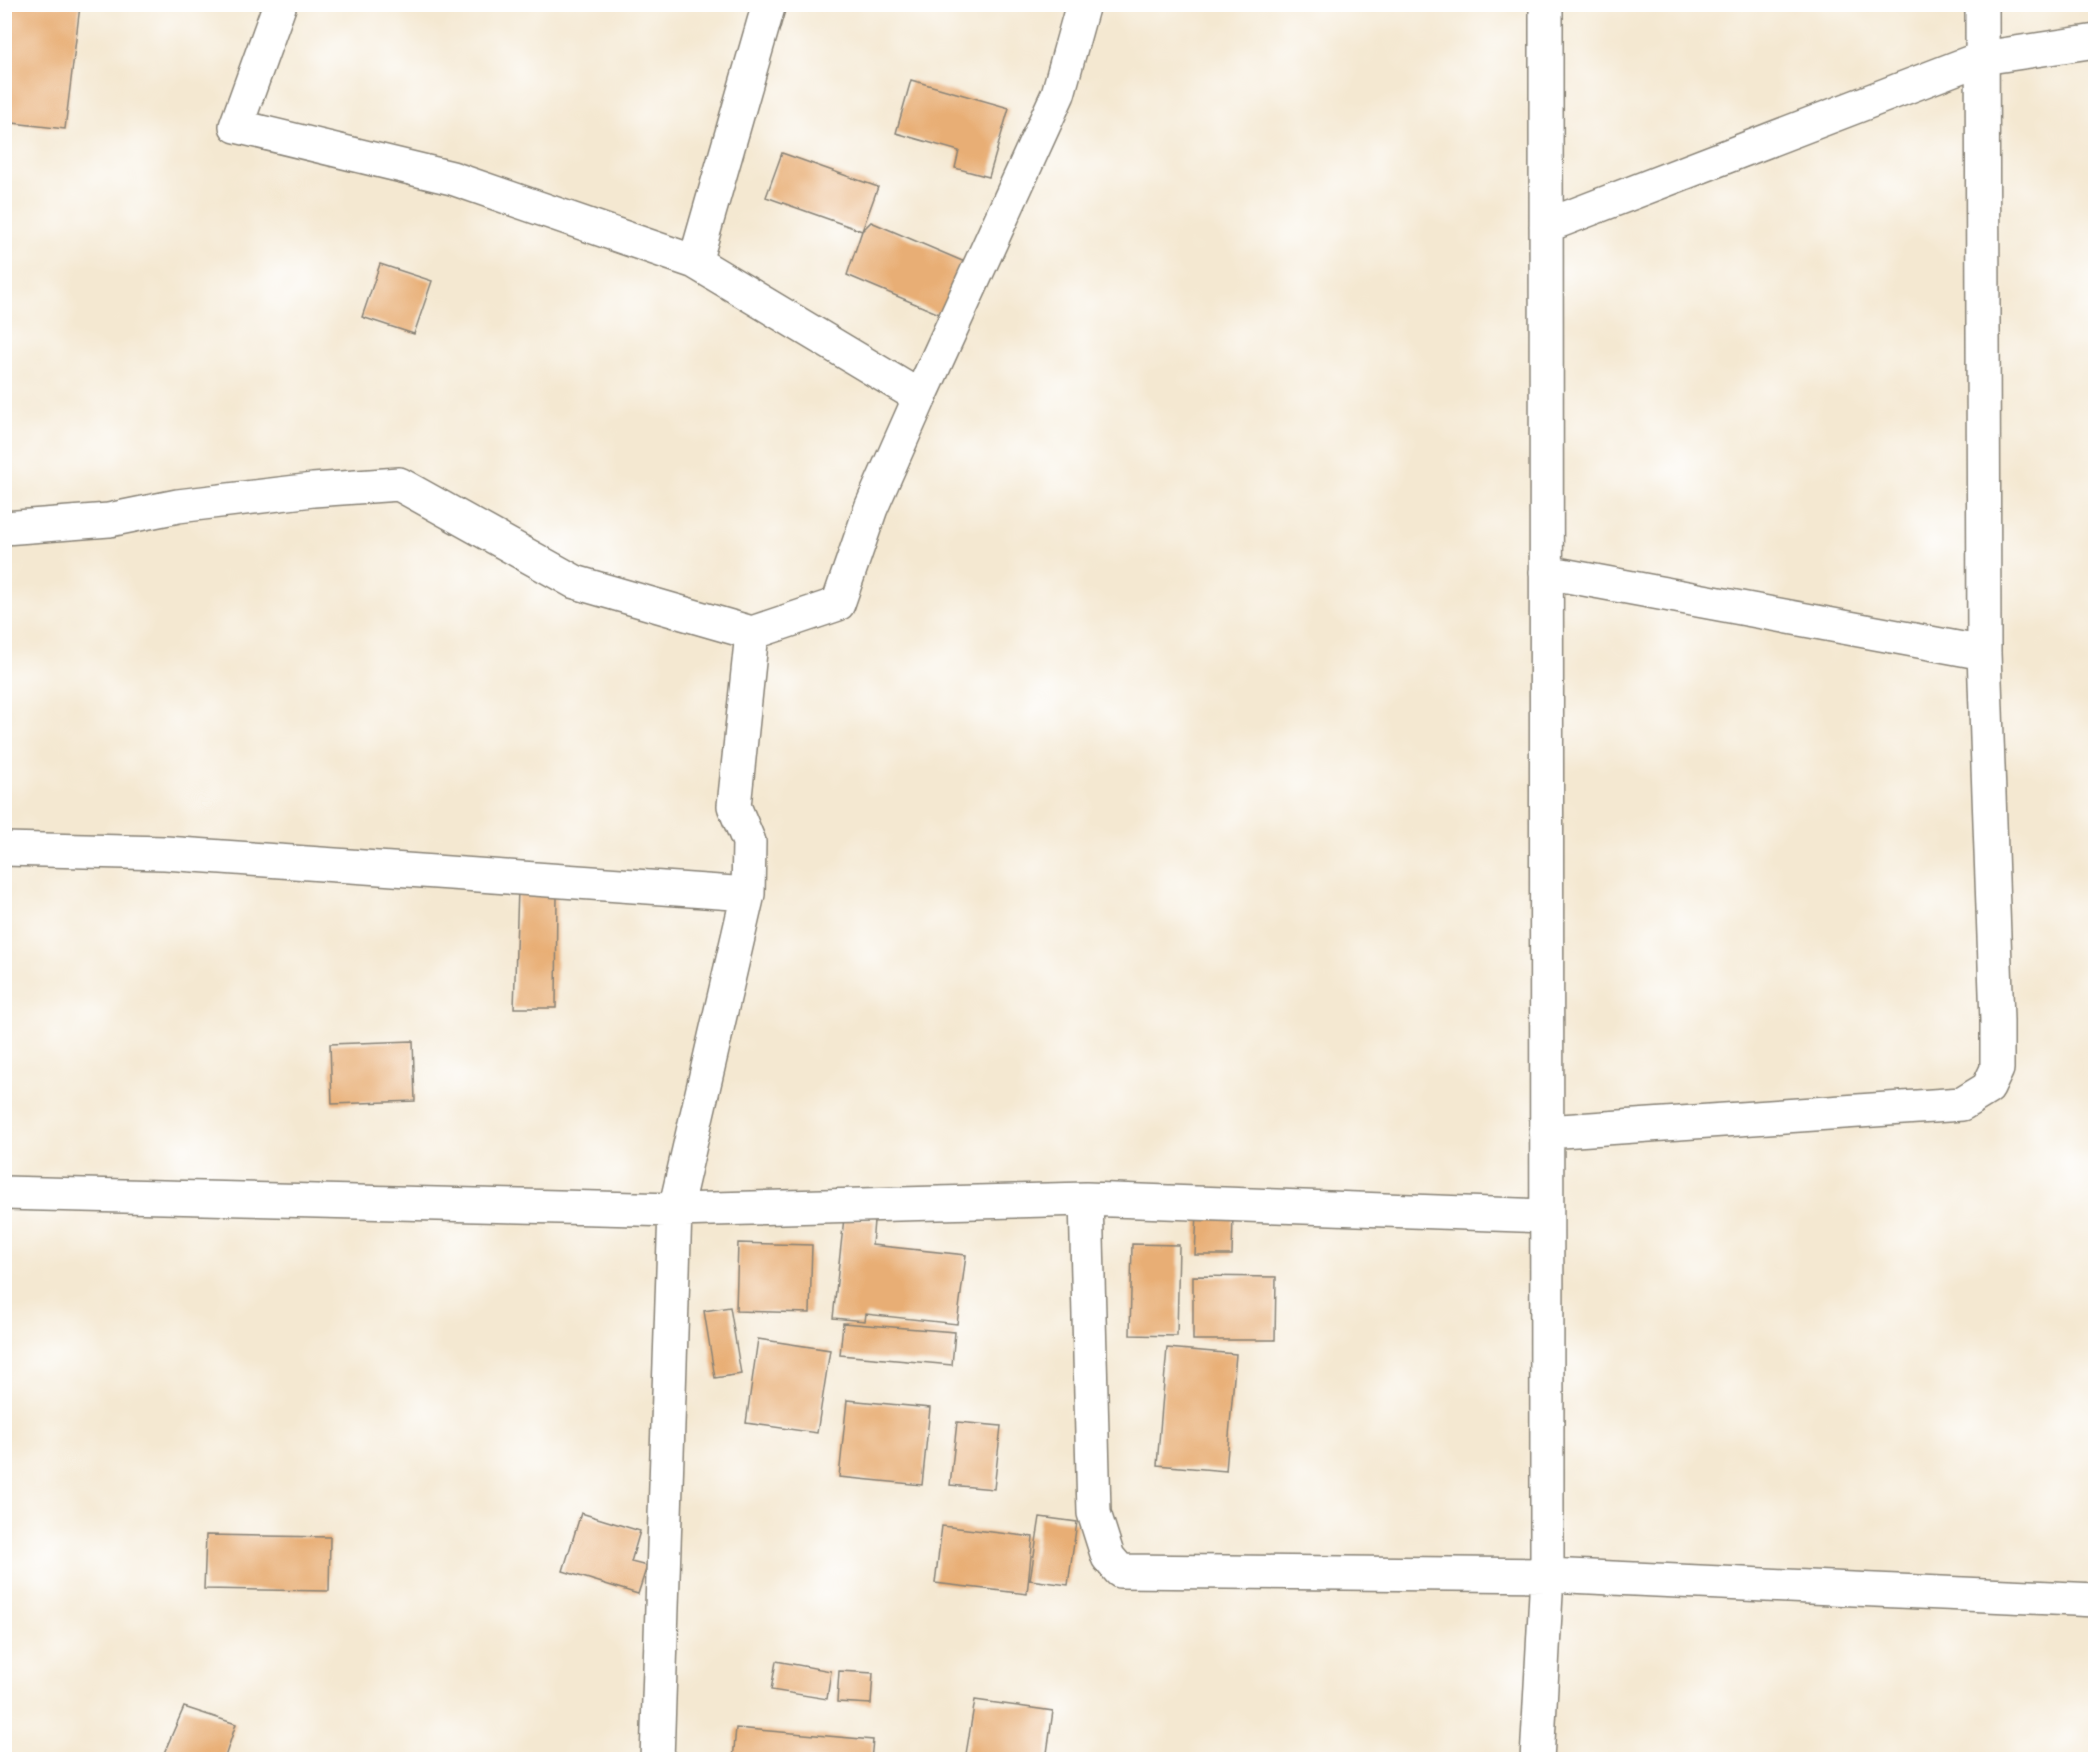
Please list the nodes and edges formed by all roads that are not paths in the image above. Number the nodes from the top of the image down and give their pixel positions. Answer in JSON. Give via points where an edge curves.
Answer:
{"nodes":[{"id":1,"x":280,"y":4,"type":"edge"},
{"id":2,"x":769,"y":4,"type":"edge"},
{"id":3,"x":1083,"y":4,"type":"edge"},
{"id":4,"x":1546,"y":4,"type":"edge"},
{"id":5,"x":1982,"y":4,"type":"edge"},
{"id":6,"x":2096,"y":41,"type":"edge"},
{"id":7,"x":1982,"y":58,"type":"junction"},
{"id":8,"x":1546,"y":226,"type":"junction"},
{"id":9,"x":695,"y":262,"type":"junction"},
{"id":10,"x":920,"y":397,"type":"junction"},
{"id":11,"x":4,"y":528,"type":"edge"},
{"id":12,"x":1546,"y":572,"type":"junction"},
{"id":13,"x":752,"y":633,"type":"junction"},
{"id":14,"x":1984,"y":653,"type":"junction"},
{"id":15,"x":4,"y":849,"type":"edge"},
{"id":16,"x":748,"y":894,"type":"junction"},
{"id":17,"x":1546,"y":1132,"type":"junction"},
{"id":18,"x":4,"y":1193,"type":"edge"},
{"id":19,"x":1086,"y":1199,"type":"junction"},
{"id":20,"x":675,"y":1209,"type":"junction"},
{"id":21,"x":1546,"y":1216,"type":"junction"},
{"id":22,"x":1547,"y":1575,"type":"junction"},
{"id":23,"x":2096,"y":1600,"type":"edge"},
{"id":24,"x":657,"y":1760,"type":"edge"},
{"id":25,"x":1537,"y":1760,"type":"edge"}],
"edges":[{"from":1,"to":9,"type":"street","via":[[236,126],[452,178]]},
{"from":2,"to":9,"type":"street"},
{"from":3,"to":10,"type":"street","via":[[1058,94]]},
{"from":4,"to":8,"type":"street"},
{"from":5,"to":7,"type":"street"},
{"from":6,"to":7,"type":"street"},
{"from":7,"to":8,"type":"street"},
{"from":7,"to":14,"type":"street"},
{"from":8,"to":12,"type":"street"},
{"from":9,"to":10,"type":"street"},
{"from":10,"to":13,"type":"street","via":[[871,508],[837,604]]},
{"from":11,"to":13,"type":"street","via":[[109,520],[178,506],[399,484],[574,582]]},
{"from":12,"to":14,"type":"street"},
{"from":12,"to":17,"type":"street"},
{"from":13,"to":16,"type":"street","via":[[734,806],[749,842]]},
{"from":14,"to":17,"type":"street","via":[[1998,1021],[1997,1069],[1988,1088],[1962,1104]]},
{"from":15,"to":16,"type":"street","via":[[165,854]]},
{"from":16,"to":20,"type":"street"},
{"from":17,"to":21,"type":"street"},
{"from":18,"to":20,"type":"street"},
{"from":19,"to":20,"type":"street"},
{"from":19,"to":21,"type":"street"},
{"from":19,"to":22,"type":"street","via":[[1094,1513],[1108,1557],[1120,1571]]},
{"from":20,"to":24,"type":"street"},
{"from":21,"to":22,"type":"street"},
{"from":22,"to":23,"type":"street"},
{"from":22,"to":25,"type":"street"}]}
